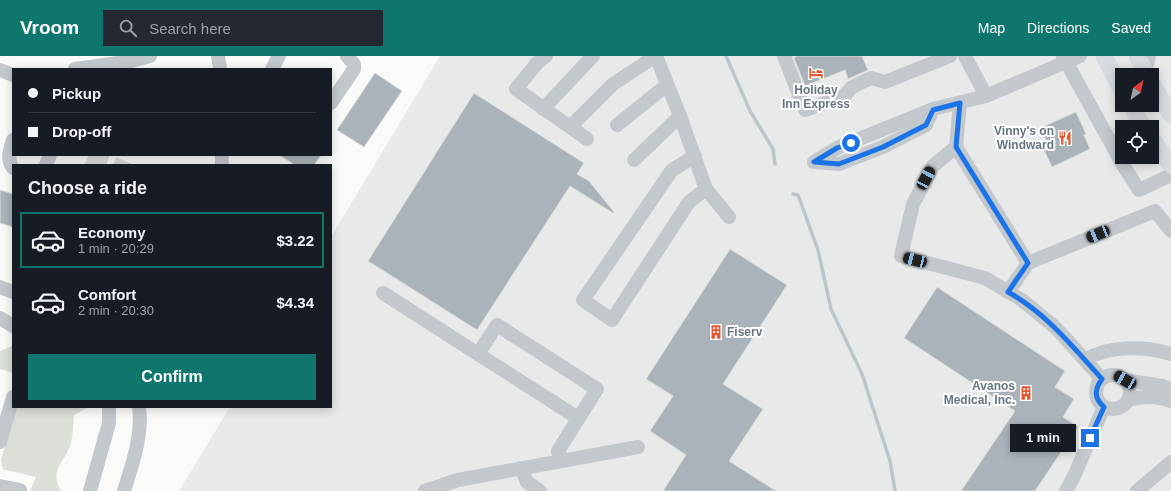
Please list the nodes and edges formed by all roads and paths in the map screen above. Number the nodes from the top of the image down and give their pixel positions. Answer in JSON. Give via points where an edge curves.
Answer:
{"nodes":[{"id":1,"x":150,"y":56,"type":"edge"},
{"id":2,"x":218,"y":56,"type":"edge"},
{"id":3,"x":279,"y":56,"type":"edge"},
{"id":4,"x":347,"y":56,"type":"edge"},
{"id":5,"x":546,"y":56,"type":"edge"},
{"id":6,"x":593,"y":56,"type":"edge"},
{"id":7,"x":656,"y":56,"type":"edge"},
{"id":8,"x":784,"y":56,"type":"edge"},
{"id":9,"x":950,"y":56,"type":"edge"},
{"id":10,"x":965,"y":56,"type":"edge"},
{"id":11,"x":1080,"y":56,"type":"edge"},
{"id":12,"x":1104,"y":56,"type":"edge"},
{"id":13,"x":1136,"y":56,"type":"edge"},
{"id":14,"x":926,"y":60,"type":"edge"},
{"id":15,"x":1064,"y":60,"type":"edge"},
{"id":16,"x":82,"y":68,"type":"edge"},
{"id":17,"x":220,"y":68,"type":"edge"},
{"id":18,"x":273,"y":68,"type":"edge"},
{"id":19,"x":1145,"y":68,"type":"edge"},
{"id":20,"x":0,"y":70,"type":"edge"},
{"id":21,"x":12,"y":75,"type":"edge"},
{"id":22,"x":1115,"y":77,"type":"edge"},
{"id":23,"x":668,"y":84,"type":"junction"},
{"id":24,"x":1159,"y":93,"type":"edge"},
{"id":25,"x":986,"y":96,"type":"junction"},
{"id":26,"x":332,"y":102,"type":"edge"},
{"id":27,"x":960,"y":103,"type":"junction"},
{"id":28,"x":543,"y":109,"type":"junction"},
{"id":29,"x":933,"y":110,"type":"junction"},
{"id":30,"x":1171,"y":115,"type":"edge"},
{"id":31,"x":680,"y":116,"type":"junction"},
{"id":32,"x":617,"y":125,"type":"dead end"},
{"id":33,"x":570,"y":127,"type":"junction"},
{"id":34,"x":588,"y":139,"type":"dead end"},
{"id":35,"x":12,"y":144,"type":"edge"},
{"id":36,"x":956,"y":147,"type":"junction"},
{"id":37,"x":1159,"y":149,"type":"edge"},
{"id":38,"x":695,"y":156,"type":"junction"},
{"id":39,"x":634,"y":160,"type":"dead end"},
{"id":40,"x":12,"y":165,"type":"edge"},
{"id":41,"x":1171,"y":165,"type":"edge"},
{"id":42,"x":1171,"y":175,"type":"edge"},
{"id":43,"x":706,"y":189,"type":"junction"},
{"id":44,"x":729,"y":217,"type":"dead end"},
{"id":45,"x":1171,"y":231,"type":"edge"},
{"id":46,"x":1028,"y":263,"type":"junction"},
{"id":47,"x":0,"y":286,"type":"edge"},
{"id":48,"x":12,"y":292,"type":"edge"},
{"id":49,"x":1008,"y":292,"type":"junction"},
{"id":50,"x":383,"y":293,"type":"dead end"},
{"id":51,"x":0,"y":318,"type":"edge"},
{"id":52,"x":12,"y":325,"type":"edge"},
{"id":53,"x":478,"y":354,"type":"junction"},
{"id":54,"x":1171,"y":354,"type":"edge"},
{"id":55,"x":1085,"y":360,"type":"junction"},
{"id":56,"x":1102,"y":379,"type":"junction"},
{"id":57,"x":1125,"y":380,"type":"junction"},
{"id":58,"x":1171,"y":389,"type":"edge"},
{"id":59,"x":12,"y":400,"type":"edge"},
{"id":60,"x":1128,"y":400,"type":"junction"},
{"id":61,"x":1171,"y":401,"type":"edge"},
{"id":62,"x":1104,"y":407,"type":"junction"},
{"id":63,"x":109,"y":408,"type":"edge"},
{"id":64,"x":139,"y":408,"type":"edge"},
{"id":65,"x":578,"y":418,"type":"junction"},
{"id":66,"x":0,"y":442,"type":"edge"},
{"id":67,"x":638,"y":447,"type":"dead end"},
{"id":68,"x":562,"y":460,"type":"junction"},
{"id":69,"x":1171,"y":462,"type":"edge"},
{"id":70,"x":522,"y":468,"type":"junction"},
{"id":71,"x":0,"y":486,"type":"edge"},
{"id":72,"x":20,"y":490,"type":"edge"},
{"id":73,"x":90,"y":491,"type":"edge"},
{"id":74,"x":124,"y":491,"type":"edge"},
{"id":75,"x":425,"y":491,"type":"edge"},
{"id":76,"x":540,"y":491,"type":"edge"},
{"id":77,"x":1066,"y":491,"type":"edge"},
{"id":78,"x":1137,"y":491,"type":"edge"}],
"edges":[{"from":1,"to":16,"type":"street"},
{"from":2,"to":17,"type":"street"},
{"from":3,"to":18,"type":"street"},
{"from":4,"to":26,"type":"street","via":[[354,64],[354,69]]},
{"from":5,"to":28,"type":"street","via":[[537,63],[516,90]]},
{"from":6,"to":28,"type":"street"},
{"from":7,"to":23,"type":"street"},
{"from":7,"to":33,"type":"street","via":[[613,84]]},
{"from":8,"to":14,"type":"street","via":[[805,110],[844,96],[852,87],[871,78],[886,82]]},
{"from":9,"to":14,"type":"street"},
{"from":10,"to":25,"type":"street"},
{"from":11,"to":15,"type":"street"},
{"from":12,"to":22,"type":"main road"},
{"from":13,"to":19,"type":"main road"},
{"from":15,"to":25,"type":"street"},
{"from":15,"to":42,"type":"street","via":[[1139,190]]},
{"from":20,"to":21,"type":"street"},
{"from":23,"to":31,"type":"street"},
{"from":23,"to":32,"type":"street"},
{"from":24,"to":30,"type":"main road"},
{"from":25,"to":27,"type":"street"},
{"from":27,"to":29,"type":"street"},
{"from":27,"to":36,"type":"street"},
{"from":28,"to":33,"type":"street"},
{"from":29,"to":29,"type":"street","via":[[837,148],[814,162],[839,164],[883,147],[926,125]]},
{"from":31,"to":38,"type":"street"},
{"from":31,"to":39,"type":"street"},
{"from":33,"to":34,"type":"street"},
{"from":35,"to":40,"type":"street","via":[[9,157]]},
{"from":36,"to":46,"type":"street"},
{"from":36,"to":49,"type":"street","via":[[933,166],[913,204],[901,256],[985,278]]},
{"from":37,"to":41,"type":"main road"},
{"from":38,"to":43,"type":"street"},
{"from":38,"to":43,"type":"street","via":[[672,170],[583,300],[612,320],[689,202]]},
{"from":43,"to":44,"type":"street"},
{"from":45,"to":46,"type":"street","via":[[1155,212]]},
{"from":46,"to":49,"type":"street"},
{"from":47,"to":48,"type":"street"},
{"from":49,"to":55,"type":"street","via":[[1056,328]]},
{"from":50,"to":53,"type":"street"},
{"from":51,"to":52,"type":"street"},
{"from":53,"to":65,"type":"street"},
{"from":53,"to":65,"type":"street","via":[[497,325],[597,389]]},
{"from":54,"to":55,"type":"street","via":[[1138,348],[1111,350],[1092,355]]},
{"from":55,"to":56,"type":"street"},
{"from":56,"to":57,"type":"street","via":[[1109,375]]},
{"from":56,"to":62,"type":"street","via":[[1095,394],[1098,402]]},
{"from":57,"to":58,"type":"street"},
{"from":57,"to":60,"type":"street","via":[[1129,386]]},
{"from":59,"to":66,"type":"street"},
{"from":60,"to":61,"type":"street","via":[[1150,397]]},
{"from":60,"to":62,"type":"street","via":[[1118,409]]},
{"from":62,"to":77,"type":"street"},
{"from":63,"to":73,"type":"street","via":[[109,423]]},
{"from":64,"to":74,"type":"street","via":[[141,420]]},
{"from":65,"to":68,"type":"street","via":[[558,451]]},
{"from":67,"to":68,"type":"street"},
{"from":68,"to":70,"type":"street"},
{"from":69,"to":78,"type":"street"},
{"from":70,"to":75,"type":"street","via":[[458,480]]},
{"from":70,"to":76,"type":"street","via":[[527,482]]},
{"from":71,"to":72,"type":"street"}]}
